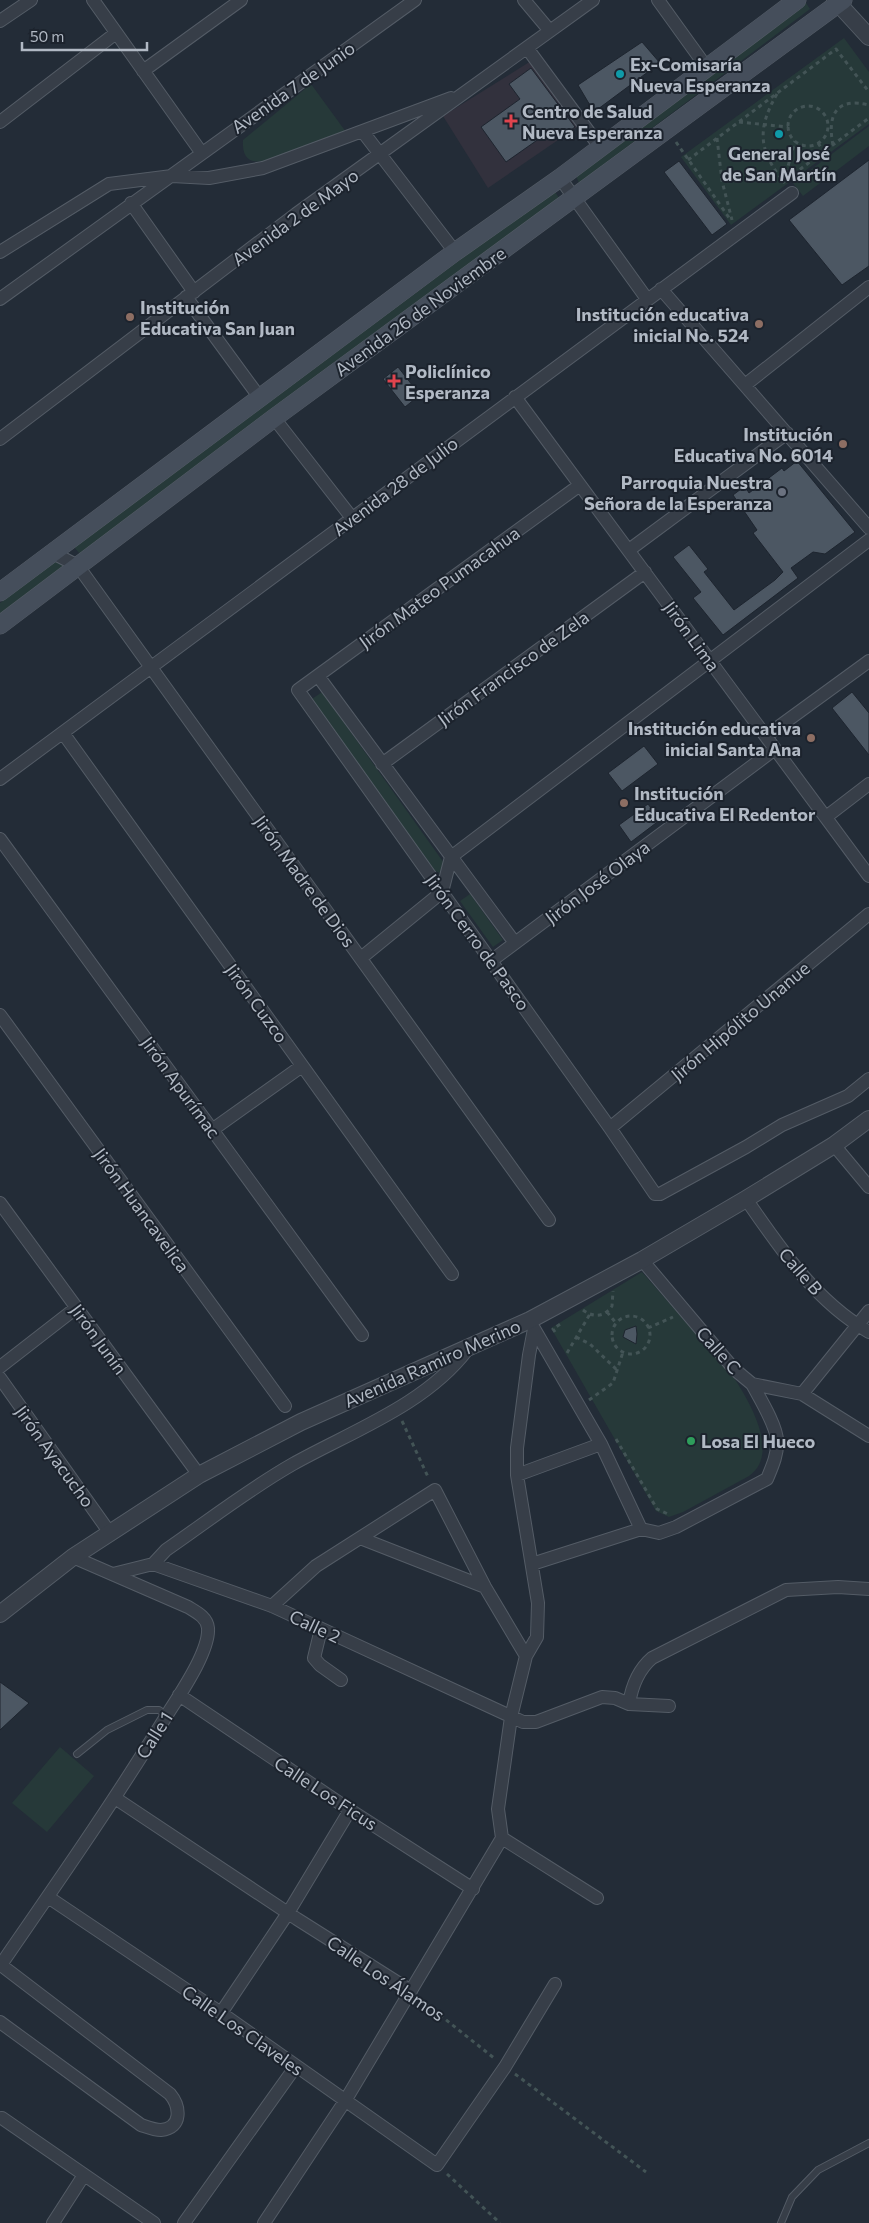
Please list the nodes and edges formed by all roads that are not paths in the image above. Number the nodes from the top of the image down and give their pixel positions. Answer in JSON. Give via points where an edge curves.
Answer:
{"nodes":[{"id":1,"x":31,"y":0,"type":"edge"},
{"id":2,"x":93,"y":0,"type":"edge"},
{"id":3,"x":241,"y":0,"type":"edge"},
{"id":4,"x":415,"y":0,"type":"edge"},
{"id":5,"x":524,"y":0,"type":"edge"},
{"id":6,"x":593,"y":0,"type":"edge"},
{"id":7,"x":658,"y":0,"type":"edge"},
{"id":8,"x":796,"y":0,"type":"edge"},
{"id":9,"x":839,"y":1,"type":"edge"},
{"id":10,"x":0,"y":21,"type":"edge"},
{"id":11,"x":550,"y":32,"type":"junction"},
{"id":12,"x":116,"y":33,"type":"junction"},
{"id":13,"x":869,"y":37,"type":"edge"},
{"id":14,"x":527,"y":48,"type":"junction"},
{"id":15,"x":707,"y":68,"type":"junction"},
{"id":16,"x":143,"y":71,"type":"junction"},
{"id":17,"x":467,"y":92,"type":"junction"},
{"id":18,"x":0,"y":122,"type":"edge"},
{"id":19,"x":363,"y":132,"type":"junction"},
{"id":20,"x":600,"y":147,"type":"junction"},
{"id":21,"x":201,"y":152,"type":"junction"},
{"id":22,"x":380,"y":155,"type":"junction"},
{"id":23,"x":172,"y":176,"type":"junction"},
{"id":24,"x":560,"y":178,"type":"junction"},
{"id":25,"x":792,"y":193,"type":"road end"},
{"id":26,"x":574,"y":198,"type":"junction"},
{"id":27,"x":130,"y":203,"type":"junction"},
{"id":28,"x":0,"y":252,"type":"edge"},
{"id":29,"x":455,"y":252,"type":"junction"},
{"id":30,"x":869,"y":287,"type":"edge"},
{"id":31,"x":661,"y":289,"type":"junction"},
{"id":32,"x":190,"y":295,"type":"junction"},
{"id":33,"x":647,"y":298,"type":"junction"},
{"id":34,"x":0,"y":299,"type":"edge"},
{"id":35,"x":745,"y":385,"type":"junction"},
{"id":36,"x":515,"y":397,"type":"junction"},
{"id":37,"x":260,"y":398,"type":"junction"},
{"id":38,"x":274,"y":418,"type":"junction"},
{"id":39,"x":787,"y":433,"type":"junction"},
{"id":40,"x":0,"y":439,"type":"edge"},
{"id":41,"x":580,"y":485,"type":"junction"},
{"id":42,"x":352,"y":518,"type":"junction"},
{"id":43,"x":869,"y":528,"type":"edge"},
{"id":44,"x":869,"y":540,"type":"edge"},
{"id":45,"x":629,"y":550,"type":"junction"},
{"id":46,"x":53,"y":553,"type":"junction"},
{"id":47,"x":78,"y":566,"type":"junction"},
{"id":48,"x":645,"y":572,"type":"junction"},
{"id":49,"x":0,"y":592,"type":"edge"},
{"id":50,"x":0,"y":625,"type":"edge"},
{"id":51,"x":869,"y":661,"type":"edge"},
{"id":52,"x":711,"y":662,"type":"junction"},
{"id":53,"x":151,"y":667,"type":"junction"},
{"id":54,"x":318,"y":676,"type":"junction"},
{"id":55,"x":298,"y":690,"type":"joint"},
{"id":56,"x":63,"y":732,"type":"junction"},
{"id":57,"x":766,"y":736,"type":"junction"},
{"id":58,"x":775,"y":749,"type":"junction"},
{"id":59,"x":382,"y":764,"type":"junction"},
{"id":60,"x":0,"y":779,"type":"edge"},
{"id":61,"x":869,"y":784,"type":"edge"},
{"id":62,"x":826,"y":817,"type":"junction"},
{"id":63,"x":0,"y":839,"type":"edge"},
{"id":64,"x":451,"y":857,"type":"junction"},
{"id":65,"x":869,"y":876,"type":"edge"},
{"id":66,"x":442,"y":892,"type":"junction"},
{"id":67,"x":869,"y":914,"type":"edge"},
{"id":68,"x":515,"y":943,"type":"junction"},
{"id":69,"x":361,"y":958,"type":"junction"},
{"id":70,"x":491,"y":961,"type":"junction"},
{"id":71,"x":0,"y":1015,"type":"edge"},
{"id":72,"x":302,"y":1066,"type":"junction"},
{"id":73,"x":869,"y":1079,"type":"edge"},
{"id":74,"x":869,"y":1120,"type":"edge"},
{"id":75,"x":610,"y":1128,"type":"junction"},
{"id":76,"x":212,"y":1130,"type":"junction"},
{"id":77,"x":834,"y":1145,"type":"junction"},
{"id":78,"x":869,"y":1187,"type":"edge"},
{"id":79,"x":746,"y":1198,"type":"junction"},
{"id":80,"x":0,"y":1203,"type":"edge"},
{"id":81,"x":549,"y":1220,"type":"dead end"},
{"id":82,"x":642,"y":1260,"type":"junction"},
{"id":83,"x":452,"y":1274,"type":"dead end"},
{"id":84,"x":76,"y":1308,"type":"junction"},
{"id":85,"x":869,"y":1311,"type":"edge"},
{"id":86,"x":532,"y":1324,"type":"junction"},
{"id":87,"x":857,"y":1324,"type":"junction"},
{"id":88,"x":869,"y":1332,"type":"edge"},
{"id":89,"x":362,"y":1335,"type":"dead end"},
{"id":90,"x":467,"y":1350,"type":"junction"},
{"id":91,"x":0,"y":1367,"type":"edge"},
{"id":92,"x":0,"y":1378,"type":"edge"},
{"id":93,"x":752,"y":1384,"type":"junction"},
{"id":94,"x":802,"y":1394,"type":"junction"},
{"id":95,"x":285,"y":1406,"type":"dead end"},
{"id":96,"x":869,"y":1436,"type":"edge"},
{"id":97,"x":601,"y":1444,"type":"junction"},
{"id":98,"x":199,"y":1475,"type":"junction"},
{"id":99,"x":517,"y":1475,"type":"junction"},
{"id":100,"x":641,"y":1529,"type":"junction"},
{"id":101,"x":110,"y":1532,"type":"junction"},
{"id":102,"x":360,"y":1538,"type":"junction"},
{"id":103,"x":73,"y":1556,"type":"junction"},
{"id":104,"x":153,"y":1564,"type":"junction"},
{"id":105,"x":532,"y":1564,"type":"junction"},
{"id":106,"x":113,"y":1574,"type":"junction"},
{"id":107,"x":485,"y":1586,"type":"junction"},
{"id":108,"x":869,"y":1589,"type":"edge"},
{"id":109,"x":272,"y":1606,"type":"junction"},
{"id":110,"x":0,"y":1614,"type":"edge"},
{"id":111,"x":321,"y":1629,"type":"junction"},
{"id":112,"x":526,"y":1656,"type":"junction"},
{"id":113,"x":341,"y":1680,"type":"dead end"},
{"id":114,"x":179,"y":1695,"type":"junction"},
{"id":115,"x":629,"y":1704,"type":"junction"},
{"id":116,"x":669,"y":1706,"type":"dead end"},
{"id":117,"x":166,"y":1715,"type":"junction"},
{"id":118,"x":512,"y":1717,"type":"junction"},
{"id":119,"x":77,"y":1754,"type":"dead end"},
{"id":120,"x":115,"y":1798,"type":"junction"},
{"id":121,"x":350,"y":1810,"type":"junction"},
{"id":122,"x":502,"y":1838,"type":"junction"},
{"id":123,"x":473,"y":1889,"type":"junction"},
{"id":124,"x":48,"y":1897,"type":"junction"},
{"id":125,"x":597,"y":1898,"type":"dead end"},
{"id":126,"x":288,"y":1913,"type":"junction"},
{"id":127,"x":0,"y":1966,"type":"edge"},
{"id":128,"x":554,"y":1984,"type":"dead end"},
{"id":129,"x":411,"y":1991,"type":"junction"},
{"id":130,"x":221,"y":2013,"type":"junction"},
{"id":131,"x":0,"y":2022,"type":"edge"},
{"id":132,"x":296,"y":2066,"type":"junction"},
{"id":133,"x":345,"y":2100,"type":"junction"},
{"id":134,"x":2,"y":2118,"type":"dead end"},
{"id":135,"x":869,"y":2143,"type":"edge"},
{"id":136,"x":84,"y":2175,"type":"junction"},
{"id":137,"x":53,"y":2223,"type":"edge"},
{"id":138,"x":154,"y":2223,"type":"edge"},
{"id":139,"x":184,"y":2223,"type":"edge"},
{"id":140,"x":264,"y":2223,"type":"edge"},
{"id":141,"x":781,"y":2223,"type":"edge"}],
"edges":[{"from":1,"to":10,"type":"street"},
{"from":2,"to":12,"type":"street"},
{"from":3,"to":16,"type":"street"},
{"from":4,"to":21,"type":"street","name":"Avenida 7 de Junio"},
{"from":5,"to":11,"type":"street"},
{"from":6,"to":11,"type":"street","name":"Avenida 2 de Mayo"},
{"from":7,"to":15,"type":"street"},
{"from":8,"to":15,"type":"main road","name":"Avenida 26 de Noviembre"},
{"from":9,"to":13,"type":"street"},
{"from":9,"to":26,"type":"main road","name":"Avenida 26 de Noviembre"},
{"from":11,"to":14,"type":"street","name":"Avenida 2 de Mayo"},
{"from":12,"to":16,"type":"street"},
{"from":12,"to":18,"type":"street"},
{"from":14,"to":17,"type":"street","name":"Avenida 2 de Mayo"},
{"from":14,"to":20,"type":"street"},
{"from":15,"to":20,"type":"main road","name":"Avenida 26 de Noviembre"},
{"from":16,"to":21,"type":"street"},
{"from":17,"to":19,"type":"street"},
{"from":17,"to":22,"type":"street","name":"Avenida 2 de Mayo"},
{"from":19,"to":22,"type":"street"},
{"from":19,"to":23,"type":"street","via":[[263,168],[209,178]]},
{"from":20,"to":24,"type":"main road","name":"Avenida 26 de Noviembre"},
{"from":21,"to":23,"type":"street","name":"Avenida 7 de Junio"},
{"from":22,"to":29,"type":"street"},
{"from":22,"to":32,"type":"street","name":"Avenida 2 de Mayo"},
{"from":23,"to":27,"type":"street","name":"Avenida 7 de Junio"},
{"from":23,"to":28,"type":"street","via":[[109,184]]},
{"from":24,"to":26,"type":"street"},
{"from":24,"to":29,"type":"main road","name":"Avenida 26 de Noviembre"},
{"from":25,"to":31,"type":"street","name":"Avenida 28 de Julio","via":[[735,226]]},
{"from":26,"to":33,"type":"street"},
{"from":26,"to":38,"type":"main road","name":"Avenida 26 de Noviembre"},
{"from":27,"to":32,"type":"street"},
{"from":27,"to":34,"type":"street","name":"Avenida 7 de Junio"},
{"from":29,"to":37,"type":"main road","name":"Avenida 26 de Noviembre"},
{"from":30,"to":35,"type":"street"},
{"from":31,"to":33,"type":"street","name":"Avenida 28 de Julio"},
{"from":31,"to":35,"type":"street"},
{"from":32,"to":37,"type":"street"},
{"from":32,"to":40,"type":"street","name":"Avenida 2 de Mayo"},
{"from":33,"to":36,"type":"street","name":"Avenida 28 de Julio"},
{"from":35,"to":39,"type":"street"},
{"from":36,"to":41,"type":"street","name":"Jirón Lima"},
{"from":36,"to":42,"type":"street","name":"Avenida 28 de Julio"},
{"from":37,"to":46,"type":"main road","name":"Avenida 26 de Noviembre"},
{"from":38,"to":42,"type":"street"},
{"from":38,"to":47,"type":"main road","name":"Avenida 26 de Noviembre"},
{"from":39,"to":43,"type":"street"},
{"from":39,"to":45,"type":"street"},
{"from":41,"to":45,"type":"street","name":"Jirón Lima"},
{"from":41,"to":54,"type":"street","name":"Jirón Mateo Pumacahua"},
{"from":42,"to":53,"type":"street","name":"Avenida 28 de Julio"},
{"from":44,"to":52,"type":"street"},
{"from":45,"to":48,"type":"street","name":"Jirón Lima"},
{"from":46,"to":47,"type":"street","name":"Jirón Madre de Dios"},
{"from":46,"to":49,"type":"main road","name":"Avenida 26 de Noviembre"},
{"from":47,"to":50,"type":"main road","name":"Avenida 26 de Noviembre"},
{"from":47,"to":53,"type":"street","name":"Jirón Madre de Dios"},
{"from":48,"to":52,"type":"street","name":"Jirón Lima"},
{"from":48,"to":59,"type":"street","name":"Jirón Francisco de Zela"},
{"from":51,"to":57,"type":"street"},
{"from":52,"to":57,"type":"street","name":"Jirón Lima"},
{"from":52,"to":64,"type":"street"},
{"from":53,"to":56,"type":"street","name":"Avenida 28 de Julio"},
{"from":53,"to":69,"type":"street","name":"Jirón Madre de Dios"},
{"from":54,"to":55,"type":"street","name":"Jirón Mateo Pumacahua"},
{"from":54,"to":59,"type":"street","name":"Jirón Cerro de Pasco"},
{"from":55,"to":66,"type":"street","name":"Jirón Cerro de Pasco"},
{"from":56,"to":60,"type":"street","name":"Avenida 28 de Julio"},
{"from":56,"to":72,"type":"street","name":"Jirón Cuzco"},
{"from":57,"to":58,"type":"street","name":"Jirón Lima"},
{"from":58,"to":62,"type":"street","name":"Jirón Lima"},
{"from":58,"to":68,"type":"street","name":"Jirón José Olaya"},
{"from":59,"to":64,"type":"street","name":"Jirón Cerro de Pasco"},
{"from":61,"to":62,"type":"street"},
{"from":62,"to":65,"type":"street","name":"Jirón Lima"},
{"from":63,"to":76,"type":"street","name":"Jirón Apurímac"},
{"from":64,"to":66,"type":"street"},
{"from":64,"to":68,"type":"street","name":"Jirón Cerro de Pasco"},
{"from":66,"to":69,"type":"street"},
{"from":66,"to":70,"type":"street","name":"Jirón Cerro de Pasco"},
{"from":67,"to":75,"type":"street","name":"Jirón Hipólito Unanue"},
{"from":68,"to":70,"type":"street","name":"Jirón José Olaya"},
{"from":69,"to":81,"type":"street","name":"Jirón Madre de Dios"},
{"from":70,"to":75,"type":"street","name":"Jirón Cerro de Pasco"},
{"from":71,"to":95,"type":"street","name":"Jirón Huancavelica"},
{"from":72,"to":76,"type":"street"},
{"from":72,"to":83,"type":"street","name":"Jirón Cuzco"},
{"from":73,"to":75,"type":"street","name":"Jirón Cerro de Pasco","via":[[848,1096],[782,1125],[657,1194]]},
{"from":74,"to":77,"type":"street","name":"Avenida Ramiro Merino"},
{"from":76,"to":89,"type":"street","name":"Jirón Apurímac"},
{"from":77,"to":78,"type":"street"},
{"from":77,"to":79,"type":"street","name":"Avenida Ramiro Merino"},
{"from":79,"to":82,"type":"street","name":"Avenida Ramiro Merino"},
{"from":79,"to":87,"type":"street","name":"Calle B","via":[[784,1253],[824,1298]]},
{"from":80,"to":84,"type":"street","name":"Jirón Junín"},
{"from":82,"to":86,"type":"street","name":"Avenida Ramiro Merino"},
{"from":82,"to":93,"type":"street","name":"Calle C","via":[[734,1369]]},
{"from":84,"to":91,"type":"street"},
{"from":84,"to":98,"type":"street","name":"Jirón Junín"},
{"from":85,"to":87,"type":"street"},
{"from":86,"to":90,"type":"street","name":"Avenida Ramiro Merino"},
{"from":86,"to":97,"type":"street"},
{"from":86,"to":99,"type":"street","via":[[517,1448]]},
{"from":87,"to":88,"type":"street","name":"Calle B"},
{"from":87,"to":94,"type":"street"},
{"from":90,"to":98,"type":"street","name":"Avenida Ramiro Merino","via":[[301,1422]]},
{"from":90,"to":104,"type":"street","via":[[445,1376],[396,1409],[286,1469],[166,1550]]},
{"from":92,"to":101,"type":"street","name":"Jirón Ayacucho"},
{"from":93,"to":94,"type":"street","name":"Calle C"},
{"from":93,"to":100,"type":"street","via":[[777,1439],[775,1459],[767,1478],[676,1527],[659,1532]]},
{"from":94,"to":96,"type":"street","name":"Calle C"},
{"from":97,"to":99,"type":"street"},
{"from":97,"to":100,"type":"street"},
{"from":98,"to":101,"type":"street","name":"Avenida Ramiro Merino"},
{"from":99,"to":105,"type":"street"},
{"from":100,"to":105,"type":"street"},
{"from":101,"to":103,"type":"street","name":"Avenida Ramiro Merino"},
{"from":102,"to":107,"type":"street"},
{"from":102,"to":107,"type":"street","via":[[435,1490]]},
{"from":102,"to":109,"type":"street","via":[[316,1566]]},
{"from":103,"to":106,"type":"street","name":"Calle 1"},
{"from":103,"to":110,"type":"street","name":"Avenida Ramiro Merino"},
{"from":104,"to":106,"type":"street"},
{"from":104,"to":109,"type":"street","name":"Calle 2"},
{"from":105,"to":112,"type":"street","via":[[538,1602],[537,1637]]},
{"from":106,"to":114,"type":"street","name":"Calle 1","via":[[188,1607],[205,1618],[208,1627],[204,1648]]},
{"from":107,"to":112,"type":"street"},
{"from":108,"to":115,"type":"street","via":[[786,1590],[652,1658],[639,1672]]},
{"from":109,"to":111,"type":"street","name":"Calle 2"},
{"from":111,"to":113,"type":"street","via":[[314,1658]]},
{"from":111,"to":118,"type":"street","name":"Calle 2"},
{"from":112,"to":118,"type":"street"},
{"from":114,"to":117,"type":"street","name":"Calle 1"},
{"from":114,"to":121,"type":"street","name":"Calle Los Ficus"},
{"from":115,"to":116,"type":"street","name":"Calle 2"},
{"from":115,"to":118,"type":"street","name":"Calle 2","via":[[602,1696],[536,1722],[523,1722]]},
{"from":117,"to":119,"type":"lane","via":[[159,1710],[147,1710],[107,1730]]},
{"from":117,"to":120,"type":"street","name":"Calle 1"},
{"from":118,"to":122,"type":"street","via":[[498,1810]]},
{"from":120,"to":124,"type":"street","name":"Calle 1"},
{"from":120,"to":126,"type":"street","name":"Calle Los Álamos"},
{"from":121,"to":123,"type":"street","name":"Calle Los Ficus"},
{"from":121,"to":126,"type":"street"},
{"from":122,"to":123,"type":"street"},
{"from":122,"to":125,"type":"street"},
{"from":123,"to":129,"type":"street"},
{"from":124,"to":127,"type":"street","name":"Calle 1"},
{"from":124,"to":130,"type":"street","name":"Calle Los Claveles"},
{"from":126,"to":129,"type":"street","name":"Calle Los Álamos"},
{"from":126,"to":130,"type":"street"},
{"from":127,"to":131,"type":"street","via":[[170,2094],[179,2108],[178,2115],[171,2126],[160,2130],[141,2125]]},
{"from":128,"to":133,"type":"street","name":"Calle Los Claveles","via":[[506,2067],[437,2165]]},
{"from":129,"to":133,"type":"street"},
{"from":130,"to":132,"type":"street","name":"Calle Los Claveles"},
{"from":132,"to":133,"type":"street","name":"Calle Los Claveles"},
{"from":132,"to":139,"type":"street"},
{"from":133,"to":140,"type":"street"},
{"from":134,"to":136,"type":"street"},
{"from":135,"to":141,"type":"lane","via":[[818,2170],[792,2197]]},
{"from":136,"to":137,"type":"street"},
{"from":136,"to":138,"type":"street"}]}
